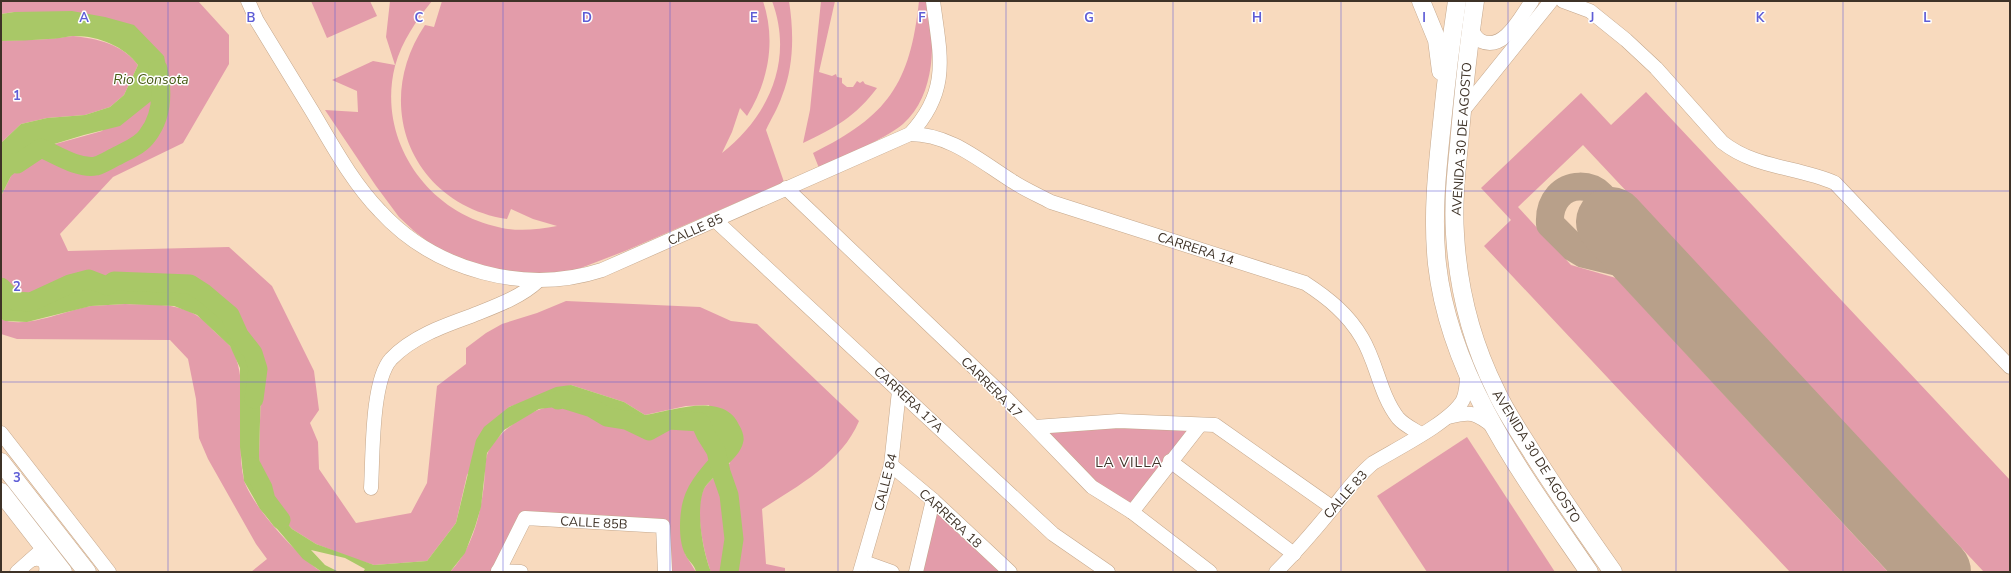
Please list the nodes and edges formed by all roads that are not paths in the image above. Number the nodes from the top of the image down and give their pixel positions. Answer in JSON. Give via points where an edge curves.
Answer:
{"nodes":[{"id":1,"x":248,"y":1,"type":"edge"},
{"id":2,"x":933,"y":1,"type":"edge"},
{"id":3,"x":1421,"y":1,"type":"edge"},
{"id":4,"x":1457,"y":1,"type":"edge"},
{"id":5,"x":1475,"y":1,"type":"edge"},
{"id":6,"x":1532,"y":1,"type":"edge"},
{"id":7,"x":1550,"y":1,"type":"edge"},
{"id":8,"x":1563,"y":1,"type":"edge"},
{"id":9,"x":1471,"y":26,"type":"junction"},
{"id":10,"x":1443,"y":112,"type":"junction"},
{"id":11,"x":1461,"y":112,"type":"junction"},
{"id":12,"x":910,"y":134,"type":"junction"},
{"id":13,"x":786,"y":188,"type":"junction"},
{"id":14,"x":715,"y":220,"type":"junction"},
{"id":15,"x":538,"y":281,"type":"junction"},
{"id":16,"x":2010,"y":367,"type":"edge"},
{"id":17,"x":1467,"y":372,"type":"junction"},
{"id":18,"x":899,"y":391,"type":"junction"},
{"id":19,"x":1447,"y":418,"type":"junction"},
{"id":20,"x":1200,"y":425,"type":"junction"},
{"id":21,"x":1035,"y":427,"type":"junction"},
{"id":22,"x":1495,"y":429,"type":"junction"},
{"id":23,"x":1,"y":433,"type":"edge"},
{"id":24,"x":1420,"y":434,"type":"junction"},
{"id":25,"x":1170,"y":461,"type":"junction"},
{"id":26,"x":1,"y":462,"type":"edge"},
{"id":27,"x":892,"y":465,"type":"junction"},
{"id":28,"x":371,"y":488,"type":"dead end"},
{"id":29,"x":1,"y":492,"type":"edge"},
{"id":30,"x":933,"y":500,"type":"junction"},
{"id":31,"x":1333,"y":508,"type":"junction"},
{"id":32,"x":1132,"y":512,"type":"junction"},
{"id":33,"x":66,"y":517,"type":"junction"},
{"id":34,"x":1294,"y":554,"type":"junction"},
{"id":35,"x":31,"y":560,"type":"junction"},
{"id":36,"x":55,"y":560,"type":"edge"},
{"id":37,"x":862,"y":567,"type":"edge"},
{"id":38,"x":17,"y":572,"type":"edge"},
{"id":39,"x":81,"y":572,"type":"edge"},
{"id":40,"x":87,"y":572,"type":"edge"},
{"id":41,"x":110,"y":572,"type":"edge"},
{"id":42,"x":498,"y":572,"type":"edge"},
{"id":43,"x":522,"y":572,"type":"edge"},
{"id":44,"x":665,"y":572,"type":"edge"},
{"id":45,"x":892,"y":572,"type":"edge"},
{"id":46,"x":916,"y":572,"type":"edge"},
{"id":47,"x":1010,"y":572,"type":"edge"},
{"id":48,"x":1108,"y":572,"type":"edge"},
{"id":49,"x":1210,"y":572,"type":"edge"},
{"id":50,"x":1276,"y":572,"type":"edge"},
{"id":51,"x":1589,"y":572,"type":"edge"},
{"id":52,"x":1613,"y":572,"type":"edge"}],
"edges":[{"from":1,"to":15,"type":"street","name":"CALLE 85","via":[[257,21],[340,159],[380,212],[411,238],[448,260],[507,278]]},
{"from":2,"to":12,"type":"street","via":[[941,63],[940,79],[928,113]]},
{"from":3,"to":10,"type":"main road","via":[[1437,40]]},
{"from":4,"to":10,"type":"main road","name":"AVENIDA 30 DE AGOSTO"},
{"from":5,"to":9,"type":"main road","name":"AVENIDA 30 DE AGOSTO"},
{"from":6,"to":9,"type":"street","via":[[1507,35],[1494,43],[1478,39]]},
{"from":7,"to":11,"type":"street"},
{"from":8,"to":16,"type":"street","via":[[1590,11],[1626,40],[1656,68],[1722,142],[1733,150],[1758,162],[1808,173],[1835,183]]},
{"from":9,"to":11,"type":"main road","name":"AVENIDA 30 DE AGOSTO"},
{"from":10,"to":17,"type":"main road","name":"AVENIDA 30 DE AGOSTO","via":[[1434,193],[1437,265],[1448,319]]},
{"from":11,"to":52,"type":"main road","name":"AVENIDA 30 DE AGOSTO","via":[[1454,195],[1454,234],[1465,302],[1476,342],[1496,391],[1511,419],[1556,491]]},
{"from":12,"to":13,"type":"street","name":"CALLE 85"},
{"from":12,"to":24,"type":"street","name":"CARRERA 14","via":[[939,138],[972,154],[1013,182],[1051,202],[1305,283],[1326,297],[1353,323],[1369,352],[1392,409],[1399,420]]},
{"from":13,"to":14,"type":"street","name":"CALLE 85"},
{"from":13,"to":21,"type":"street","name":"CARRERA 17"},
{"from":14,"to":15,"type":"street","name":"CALLE 85","via":[[602,270],[571,279]]},
{"from":14,"to":18,"type":"street","name":"CARRERA 17A"},
{"from":15,"to":28,"type":"street","via":[[521,294],[430,331],[390,360],[380,381]]},
{"from":17,"to":19,"type":"street","name":"CALLE 83","via":[[1466,393]]},
{"from":17,"to":22,"type":"main road","name":"AVENIDA 30 DE AGOSTO"},
{"from":18,"to":27,"type":"street","name":"CALLE 84"},
{"from":18,"to":48,"type":"street","name":"CARRERA 17A","via":[[1053,534]]},
{"from":19,"to":22,"type":"street","name":"CALLE 83","via":[[1463,413],[1475,414]]},
{"from":19,"to":24,"type":"street","name":"CALLE 83"},
{"from":20,"to":21,"type":"street","via":[[1119,421]]},
{"from":20,"to":25,"type":"street"},
{"from":20,"to":31,"type":"street","via":[[1215,425]]},
{"from":21,"to":32,"type":"street","name":"CARRERA 17","via":[[1092,486]]},
{"from":22,"to":51,"type":"main road","name":"AVENIDA 30 DE AGOSTO"},
{"from":23,"to":33,"type":"street"},
{"from":24,"to":31,"type":"street","name":"CALLE 83","via":[[1362,472]]},
{"from":25,"to":32,"type":"street"},
{"from":25,"to":34,"type":"street"},
{"from":26,"to":36,"type":"main road"},
{"from":27,"to":30,"type":"street","name":"CARRERA 18"},
{"from":27,"to":37,"type":"street","name":"CALLE 84"},
{"from":29,"to":36,"type":"main road"},
{"from":30,"to":46,"type":"street"},
{"from":30,"to":47,"type":"street","name":"CARRERA 18"},
{"from":31,"to":34,"type":"street","name":"CALLE 83"},
{"from":32,"to":49,"type":"street","name":"CARRERA 17"},
{"from":33,"to":36,"type":"street"},
{"from":33,"to":41,"type":"street"},
{"from":34,"to":50,"type":"street","name":"CALLE 83"},
{"from":35,"to":36,"type":"street"},
{"from":35,"to":36,"type":"street","via":[[38,558],[47,566]]},
{"from":35,"to":38,"type":"street"},
{"from":36,"to":39,"type":"main road","via":[[69,556]]},
{"from":36,"to":40,"type":"main road"},
{"from":37,"to":45,"type":"street"},
{"from":42,"to":43,"type":"street"},
{"from":42,"to":44,"type":"street","name":"CALLE 85B","via":[[525,518],[663,526]]}]}
